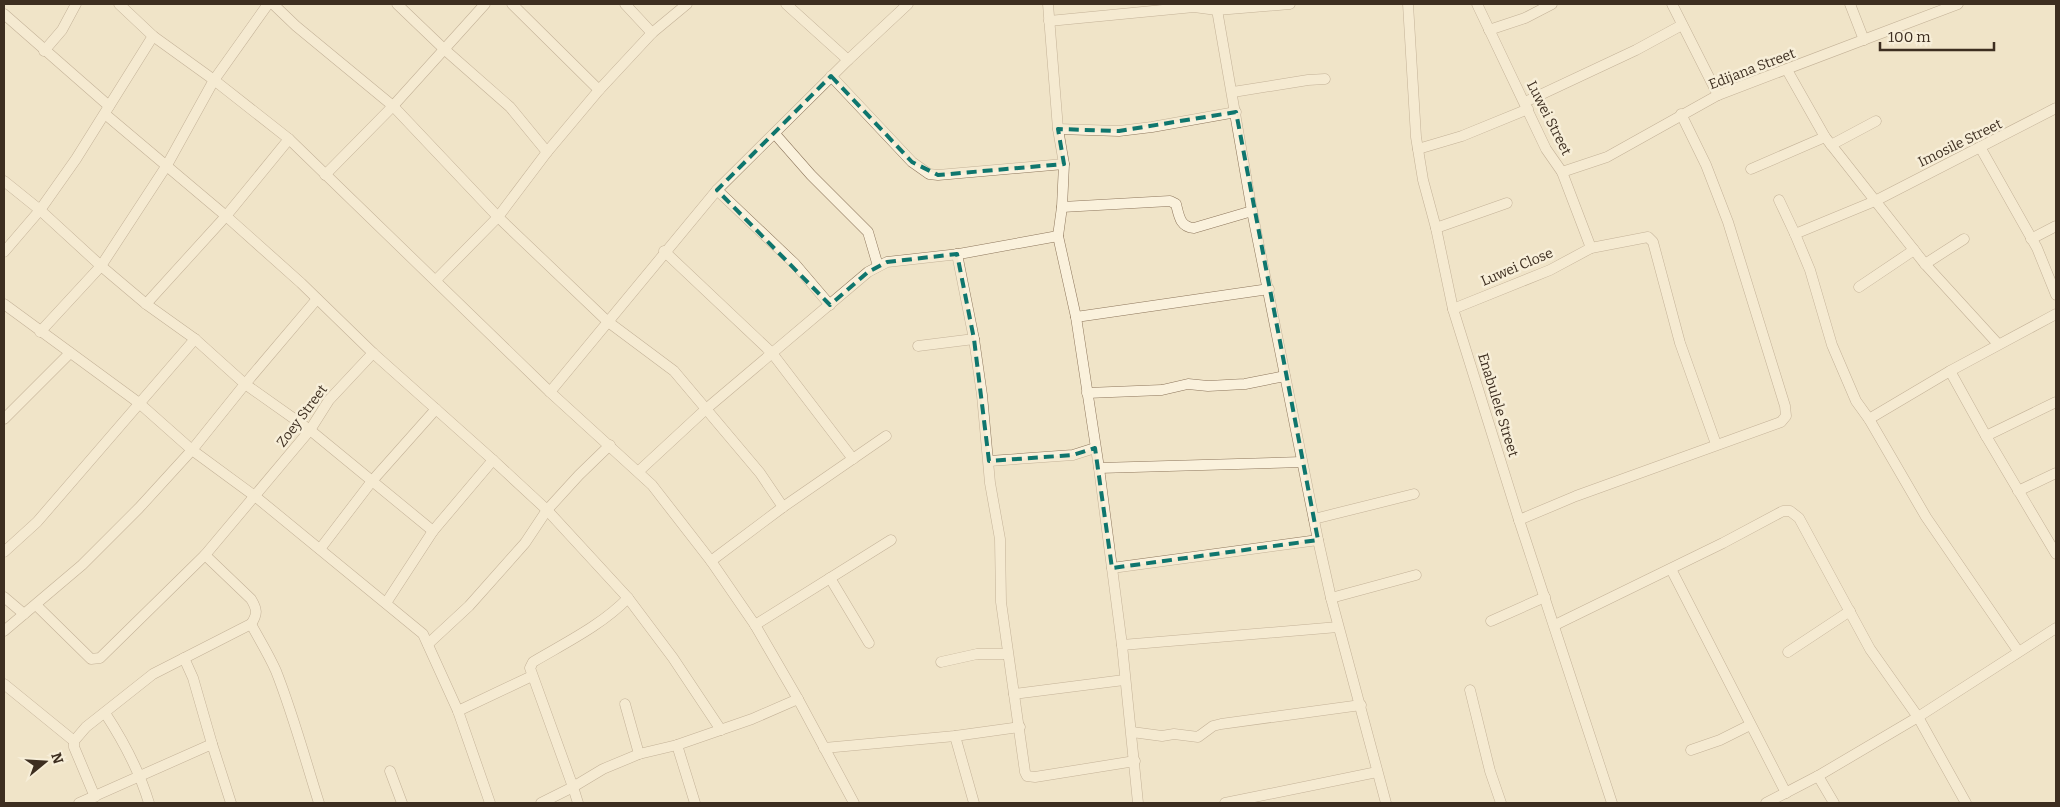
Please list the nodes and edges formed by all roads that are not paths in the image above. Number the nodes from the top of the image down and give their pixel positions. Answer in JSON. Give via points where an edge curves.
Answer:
{"nodes":[{"id":1,"x":76,"y":4,"type":"edge"},
{"id":2,"x":120,"y":4,"type":"edge"},
{"id":3,"x":268,"y":4,"type":"edge"},
{"id":4,"x":273,"y":4,"type":"edge"},
{"id":5,"x":397,"y":4,"type":"edge"},
{"id":6,"x":485,"y":4,"type":"edge"},
{"id":7,"x":512,"y":4,"type":"edge"},
{"id":8,"x":625,"y":4,"type":"edge"},
{"id":9,"x":687,"y":4,"type":"edge"},
{"id":10,"x":786,"y":4,"type":"edge"},
{"id":11,"x":1048,"y":4,"type":"edge"},
{"id":12,"x":1290,"y":4,"type":"edge"},
{"id":13,"x":1408,"y":4,"type":"edge"},
{"id":14,"x":1477,"y":4,"type":"edge"},
{"id":15,"x":1552,"y":4,"type":"edge"},
{"id":16,"x":1672,"y":4,"type":"edge"},
{"id":17,"x":1850,"y":4,"type":"edge"},
{"id":18,"x":1958,"y":4,"type":"edge"},
{"id":19,"x":905,"y":5,"type":"edge"},
{"id":20,"x":1217,"y":7,"type":"edge"},
{"id":21,"x":4,"y":14,"type":"edge"},
{"id":22,"x":1049,"y":21,"type":"junction"},
{"id":23,"x":1682,"y":25,"type":"junction"},
{"id":24,"x":1489,"y":30,"type":"junction"},
{"id":25,"x":652,"y":33,"type":"junction"},
{"id":26,"x":153,"y":36,"type":"junction"},
{"id":27,"x":1864,"y":40,"type":"junction"},
{"id":28,"x":444,"y":49,"type":"junction"},
{"id":29,"x":44,"y":51,"type":"junction"},
{"id":30,"x":848,"y":60,"type":"junction"},
{"id":31,"x":1787,"y":70,"type":"junction"},
{"id":32,"x":831,"y":76,"type":"junction"},
{"id":33,"x":1325,"y":79,"type":"dead end"},
{"id":34,"x":214,"y":80,"type":"junction"},
{"id":35,"x":599,"y":90,"type":"junction"},
{"id":36,"x":1233,"y":92,"type":"junction"},
{"id":37,"x":1718,"y":96,"type":"junction"},
{"id":38,"x":393,"y":106,"type":"junction"},
{"id":39,"x":1526,"y":106,"type":"junction"},
{"id":40,"x":2056,"y":108,"type":"edge"},
{"id":41,"x":107,"y":110,"type":"junction"},
{"id":42,"x":1236,"y":112,"type":"junction"},
{"id":43,"x":1681,"y":114,"type":"junction"},
{"id":44,"x":1876,"y":121,"type":"dead end"},
{"id":45,"x":1058,"y":130,"type":"junction"},
{"id":46,"x":775,"y":134,"type":"junction"},
{"id":47,"x":289,"y":139,"type":"junction"},
{"id":48,"x":1828,"y":141,"type":"junction"},
{"id":49,"x":1980,"y":147,"type":"junction"},
{"id":50,"x":1418,"y":149,"type":"junction"},
{"id":51,"x":547,"y":152,"type":"junction"},
{"id":52,"x":1064,"y":164,"type":"junction"},
{"id":53,"x":167,"y":165,"type":"junction"},
{"id":54,"x":1751,"y":169,"type":"dead end"},
{"id":55,"x":1562,"y":172,"type":"junction"},
{"id":56,"x":326,"y":175,"type":"junction"},
{"id":57,"x":4,"y":181,"type":"edge"},
{"id":58,"x":717,"y":190,"type":"junction"},
{"id":59,"x":1779,"y":200,"type":"dead end"},
{"id":60,"x":1875,"y":201,"type":"junction"},
{"id":61,"x":1507,"y":203,"type":"dead end"},
{"id":62,"x":1062,"y":207,"type":"junction"},
{"id":63,"x":40,"y":210,"type":"junction"},
{"id":64,"x":1252,"y":211,"type":"junction"},
{"id":65,"x":226,"y":216,"type":"junction"},
{"id":66,"x":498,"y":217,"type":"junction"},
{"id":67,"x":2056,"y":226,"type":"edge"},
{"id":68,"x":1436,"y":228,"type":"junction"},
{"id":69,"x":1795,"y":234,"type":"junction"},
{"id":70,"x":1058,"y":236,"type":"junction"},
{"id":71,"x":1964,"y":239,"type":"dead end"},
{"id":72,"x":2031,"y":239,"type":"junction"},
{"id":73,"x":1591,"y":248,"type":"junction"},
{"id":74,"x":1914,"y":250,"type":"junction"},
{"id":75,"x":664,"y":251,"type":"junction"},
{"id":76,"x":4,"y":252,"type":"edge"},
{"id":77,"x":957,"y":254,"type":"junction"},
{"id":78,"x":1925,"y":264,"type":"junction"},
{"id":79,"x":101,"y":266,"type":"junction"},
{"id":80,"x":878,"y":266,"type":"junction"},
{"id":81,"x":436,"y":280,"type":"junction"},
{"id":82,"x":1859,"y":287,"type":"dead end"},
{"id":83,"x":1269,"y":289,"type":"junction"},
{"id":84,"x":2056,"y":295,"type":"edge"},
{"id":85,"x":317,"y":299,"type":"junction"},
{"id":86,"x":4,"y":304,"type":"edge"},
{"id":87,"x":146,"y":304,"type":"junction"},
{"id":88,"x":830,"y":305,"type":"junction"},
{"id":89,"x":1453,"y":309,"type":"junction"},
{"id":90,"x":2056,"y":314,"type":"edge"},
{"id":91,"x":1076,"y":316,"type":"junction"},
{"id":92,"x":608,"y":321,"type":"junction"},
{"id":93,"x":40,"y":332,"type":"junction"},
{"id":94,"x":195,"y":339,"type":"junction"},
{"id":95,"x":974,"y":340,"type":"junction"},
{"id":96,"x":1998,"y":344,"type":"junction"},
{"id":97,"x":918,"y":346,"type":"dead end"},
{"id":98,"x":70,"y":353,"type":"junction"},
{"id":99,"x":373,"y":353,"type":"junction"},
{"id":100,"x":772,"y":353,"type":"junction"},
{"id":101,"x":1950,"y":371,"type":"junction"},
{"id":102,"x":1284,"y":376,"type":"junction"},
{"id":103,"x":245,"y":384,"type":"junction"},
{"id":104,"x":550,"y":392,"type":"junction"},
{"id":105,"x":1087,"y":393,"type":"junction"},
{"id":106,"x":2056,"y":402,"type":"edge"},
{"id":107,"x":139,"y":403,"type":"junction"},
{"id":108,"x":436,"y":409,"type":"junction"},
{"id":109,"x":706,"y":409,"type":"junction"},
{"id":110,"x":4,"y":419,"type":"edge"},
{"id":111,"x":1869,"y":419,"type":"junction"},
{"id":112,"x":310,"y":430,"type":"junction"},
{"id":113,"x":886,"y":436,"type":"dead end"},
{"id":114,"x":1986,"y":436,"type":"junction"},
{"id":115,"x":1716,"y":444,"type":"junction"},
{"id":116,"x":610,"y":445,"type":"junction"},
{"id":117,"x":1095,"y":448,"type":"junction"},
{"id":118,"x":192,"y":450,"type":"junction"},
{"id":119,"x":853,"y":459,"type":"junction"},
{"id":120,"x":493,"y":460,"type":"junction"},
{"id":121,"x":989,"y":461,"type":"junction"},
{"id":122,"x":1302,"y":462,"type":"junction"},
{"id":123,"x":1099,"y":468,"type":"junction"},
{"id":124,"x":639,"y":471,"type":"junction"},
{"id":125,"x":2056,"y":473,"type":"edge"},
{"id":126,"x":372,"y":481,"type":"junction"},
{"id":127,"x":2018,"y":491,"type":"junction"},
{"id":128,"x":1414,"y":494,"type":"dead end"},
{"id":129,"x":256,"y":497,"type":"junction"},
{"id":130,"x":783,"y":507,"type":"junction"},
{"id":131,"x":547,"y":510,"type":"junction"},
{"id":132,"x":1314,"y":519,"type":"junction"},
{"id":133,"x":1520,"y":520,"type":"junction"},
{"id":134,"x":434,"y":531,"type":"junction"},
{"id":135,"x":891,"y":540,"type":"dead end"},
{"id":136,"x":1318,"y":540,"type":"junction"},
{"id":137,"x":320,"y":549,"type":"junction"},
{"id":138,"x":4,"y":552,"type":"edge"},
{"id":139,"x":2056,"y":554,"type":"edge"},
{"id":140,"x":205,"y":555,"type":"junction"},
{"id":141,"x":711,"y":561,"type":"junction"},
{"id":142,"x":1112,"y":568,"type":"junction"},
{"id":143,"x":1671,"y":569,"type":"junction"},
{"id":144,"x":1416,"y":575,"type":"dead end"},
{"id":145,"x":830,"y":578,"type":"junction"},
{"id":146,"x":1545,"y":596,"type":"junction"},
{"id":147,"x":4,"y":597,"type":"edge"},
{"id":148,"x":628,"y":598,"type":"junction"},
{"id":149,"x":1331,"y":598,"type":"junction"},
{"id":150,"x":386,"y":603,"type":"junction"},
{"id":151,"x":36,"y":605,"type":"junction"},
{"id":152,"x":1850,"y":611,"type":"junction"},
{"id":153,"x":24,"y":614,"type":"junction"},
{"id":154,"x":1491,"y":621,"type":"dead end"},
{"id":155,"x":251,"y":624,"type":"junction"},
{"id":156,"x":755,"y":625,"type":"junction"},
{"id":157,"x":1554,"y":625,"type":"junction"},
{"id":158,"x":1338,"y":627,"type":"junction"},
{"id":159,"x":2056,"y":628,"type":"edge"},
{"id":160,"x":4,"y":631,"type":"edge"},
{"id":161,"x":870,"y":642,"type":"dead end"},
{"id":162,"x":428,"y":644,"type":"junction"},
{"id":163,"x":1122,"y":645,"type":"junction"},
{"id":164,"x":2018,"y":651,"type":"junction"},
{"id":165,"x":1788,"y":652,"type":"dead end"},
{"id":166,"x":1008,"y":654,"type":"junction"},
{"id":167,"x":184,"y":658,"type":"junction"},
{"id":168,"x":941,"y":662,"type":"dead end"},
{"id":169,"x":532,"y":676,"type":"junction"},
{"id":170,"x":1124,"y":680,"type":"junction"},
{"id":171,"x":4,"y":684,"type":"edge"},
{"id":172,"x":1470,"y":690,"type":"dead end"},
{"id":173,"x":1014,"y":694,"type":"junction"},
{"id":174,"x":798,"y":699,"type":"junction"},
{"id":175,"x":624,"y":704,"type":"dead end"},
{"id":176,"x":1361,"y":705,"type":"junction"},
{"id":177,"x":458,"y":711,"type":"junction"},
{"id":178,"x":105,"y":713,"type":"junction"},
{"id":179,"x":1918,"y":717,"type":"junction"},
{"id":180,"x":1750,"y":725,"type":"junction"},
{"id":181,"x":1020,"y":727,"type":"junction"},
{"id":182,"x":720,"y":730,"type":"junction"},
{"id":183,"x":1132,"y":732,"type":"junction"},
{"id":184,"x":955,"y":736,"type":"junction"},
{"id":185,"x":74,"y":741,"type":"junction"},
{"id":186,"x":212,"y":744,"type":"junction"},
{"id":187,"x":677,"y":745,"type":"junction"},
{"id":188,"x":824,"y":748,"type":"junction"},
{"id":189,"x":1691,"y":750,"type":"dead end"},
{"id":190,"x":639,"y":754,"type":"junction"},
{"id":191,"x":1135,"y":761,"type":"junction"},
{"id":192,"x":390,"y":771,"type":"dead end"},
{"id":193,"x":1377,"y":772,"type":"junction"},
{"id":194,"x":1818,"y":776,"type":"junction"},
{"id":195,"x":141,"y":777,"type":"junction"},
{"id":196,"x":573,"y":787,"type":"junction"},
{"id":197,"x":1786,"y":793,"type":"junction"},
{"id":198,"x":95,"y":797,"type":"junction"},
{"id":199,"x":80,"y":803,"type":"edge"},
{"id":200,"x":149,"y":803,"type":"edge"},
{"id":201,"x":231,"y":803,"type":"edge"},
{"id":202,"x":319,"y":803,"type":"edge"},
{"id":203,"x":402,"y":803,"type":"edge"},
{"id":204,"x":490,"y":803,"type":"edge"},
{"id":205,"x":540,"y":803,"type":"edge"},
{"id":206,"x":578,"y":803,"type":"edge"},
{"id":207,"x":695,"y":803,"type":"edge"},
{"id":208,"x":854,"y":803,"type":"edge"},
{"id":209,"x":974,"y":803,"type":"edge"},
{"id":210,"x":1138,"y":803,"type":"edge"},
{"id":211,"x":1225,"y":803,"type":"edge"},
{"id":212,"x":1386,"y":803,"type":"edge"},
{"id":213,"x":1501,"y":803,"type":"edge"},
{"id":214,"x":1612,"y":803,"type":"edge"},
{"id":215,"x":1766,"y":803,"type":"edge"},
{"id":216,"x":1834,"y":803,"type":"edge"},
{"id":217,"x":1966,"y":803,"type":"edge"}],
"edges":[{"from":1,"to":29,"type":"street","via":[[62,30]]},
{"from":2,"to":26,"type":"street"},
{"from":3,"to":34,"type":"street"},
{"from":4,"to":38,"type":"street"},
{"from":5,"to":28,"type":"street"},
{"from":6,"to":28,"type":"street"},
{"from":7,"to":35,"type":"street"},
{"from":8,"to":25,"type":"street"},
{"from":9,"to":25,"type":"street"},
{"from":10,"to":30,"type":"street"},
{"from":11,"to":22,"type":"street"},
{"from":12,"to":20,"type":"street"},
{"from":13,"to":50,"type":"street","name":"Enabulele Street"},
{"from":14,"to":24,"type":"street","name":"Luwei Street"},
{"from":15,"to":24,"type":"street","via":[[1525,18]]},
{"from":16,"to":23,"type":"street"},
{"from":17,"to":27,"type":"street"},
{"from":18,"to":27,"type":"street","name":"Edijana Street"},
{"from":19,"to":30,"type":"street"},
{"from":20,"to":22,"type":"street"},
{"from":20,"to":36,"type":"street"},
{"from":21,"to":29,"type":"street"},
{"from":22,"to":45,"type":"street"},
{"from":23,"to":37,"type":"street"},
{"from":23,"to":39,"type":"street"},
{"from":24,"to":39,"type":"street","name":"Luwei Street"},
{"from":25,"to":35,"type":"street"},
{"from":26,"to":34,"type":"street"},
{"from":26,"to":41,"type":"street"},
{"from":27,"to":31,"type":"street","name":"Edijana Street"},
{"from":28,"to":38,"type":"street"},
{"from":28,"to":51,"type":"street","via":[[510,107]]},
{"from":29,"to":41,"type":"street"},
{"from":30,"to":32,"type":"street"},
{"from":31,"to":37,"type":"street","name":"Edijana Street"},
{"from":31,"to":48,"type":"street"},
{"from":32,"to":46,"type":"street"},
{"from":32,"to":52,"type":"street","via":[[912,162],[929,174]]},
{"from":33,"to":36,"type":"street"},
{"from":34,"to":47,"type":"street"},
{"from":34,"to":53,"type":"street"},
{"from":35,"to":51,"type":"street"},
{"from":36,"to":42,"type":"street"},
{"from":37,"to":43,"type":"street","name":"Edijana Street"},
{"from":38,"to":56,"type":"street"},
{"from":38,"to":66,"type":"street"},
{"from":39,"to":50,"type":"street","via":[[1462,136]]},
{"from":39,"to":55,"type":"street","name":"Luwei Street","via":[[1546,149]]},
{"from":40,"to":49,"type":"street","name":"Imosile Street"},
{"from":41,"to":53,"type":"street"},
{"from":41,"to":63,"type":"street"},
{"from":42,"to":45,"type":"street","via":[[1120,131]]},
{"from":42,"to":64,"type":"street"},
{"from":43,"to":55,"type":"street","name":"Edijana Street","via":[[1607,157]]},
{"from":43,"to":115,"type":"street","via":[[1706,165],[1728,222],[1785,406],[1786,416],[1781,422]]},
{"from":44,"to":48,"type":"street"},
{"from":45,"to":52,"type":"street"},
{"from":46,"to":58,"type":"street"},
{"from":46,"to":80,"type":"street","via":[[868,232]]},
{"from":47,"to":56,"type":"street"},
{"from":47,"to":65,"type":"street"},
{"from":48,"to":54,"type":"street"},
{"from":48,"to":60,"type":"street"},
{"from":49,"to":60,"type":"street","name":"Imosile Street"},
{"from":49,"to":72,"type":"street"},
{"from":50,"to":68,"type":"street","name":"Enabulele Street"},
{"from":51,"to":66,"type":"street"},
{"from":52,"to":62,"type":"street"},
{"from":53,"to":65,"type":"street"},
{"from":53,"to":79,"type":"street"},
{"from":55,"to":73,"type":"street","name":"Luwei Street"},
{"from":56,"to":81,"type":"street"},
{"from":57,"to":63,"type":"street"},
{"from":58,"to":75,"type":"street"},
{"from":58,"to":88,"type":"street","via":[[795,264]]},
{"from":59,"to":69,"type":"street"},
{"from":60,"to":69,"type":"street","name":"Imosile Street"},
{"from":60,"to":74,"type":"street"},
{"from":61,"to":68,"type":"street"},
{"from":62,"to":64,"type":"street","via":[[1170,201],[1176,204],[1182,224],[1194,228]]},
{"from":62,"to":70,"type":"street"},
{"from":63,"to":76,"type":"street"},
{"from":63,"to":79,"type":"street"},
{"from":64,"to":83,"type":"street"},
{"from":65,"to":85,"type":"street"},
{"from":65,"to":87,"type":"street"},
{"from":66,"to":81,"type":"street"},
{"from":66,"to":92,"type":"street"},
{"from":67,"to":72,"type":"street"},
{"from":68,"to":89,"type":"street","name":"Enabulele Street"},
{"from":69,"to":111,"type":"street","via":[[1810,270],[1832,345],[1856,400]]},
{"from":70,"to":77,"type":"street"},
{"from":70,"to":91,"type":"street"},
{"from":71,"to":78,"type":"street"},
{"from":72,"to":84,"type":"street"},
{"from":73,"to":89,"type":"street","name":"Luwei Close","via":[[1550,270]]},
{"from":73,"to":115,"type":"street","name":"Luwei Close","via":[[1651,238],[1680,343]]},
{"from":74,"to":78,"type":"street"},
{"from":74,"to":82,"type":"street"},
{"from":75,"to":92,"type":"street"},
{"from":75,"to":100,"type":"street"},
{"from":77,"to":80,"type":"street","via":[[886,262]]},
{"from":77,"to":95,"type":"street"},
{"from":78,"to":96,"type":"street"},
{"from":79,"to":87,"type":"street"},
{"from":79,"to":93,"type":"street"},
{"from":80,"to":88,"type":"street"},
{"from":81,"to":104,"type":"street"},
{"from":83,"to":91,"type":"street"},
{"from":83,"to":102,"type":"street"},
{"from":85,"to":99,"type":"street"},
{"from":85,"to":103,"type":"street"},
{"from":86,"to":93,"type":"street"},
{"from":87,"to":94,"type":"street"},
{"from":88,"to":100,"type":"street"},
{"from":89,"to":133,"type":"street","name":"Enabulele Street"},
{"from":90,"to":96,"type":"street"},
{"from":91,"to":105,"type":"street"},
{"from":92,"to":104,"type":"street"},
{"from":92,"to":109,"type":"street","via":[[674,372]]},
{"from":93,"to":98,"type":"street"},
{"from":94,"to":103,"type":"street"},
{"from":94,"to":107,"type":"street"},
{"from":95,"to":97,"type":"street"},
{"from":95,"to":121,"type":"street"},
{"from":96,"to":101,"type":"street"},
{"from":98,"to":107,"type":"street"},
{"from":98,"to":110,"type":"street"},
{"from":99,"to":108,"type":"street"},
{"from":99,"to":112,"type":"street","name":"Zoey Street","via":[[329,400]]},
{"from":100,"to":109,"type":"street"},
{"from":100,"to":119,"type":"street"},
{"from":101,"to":111,"type":"street"},
{"from":101,"to":114,"type":"street"},
{"from":102,"to":105,"type":"street","via":[[1245,384],[1188,384],[1162,390]]},
{"from":102,"to":122,"type":"street"},
{"from":103,"to":112,"type":"street"},
{"from":103,"to":118,"type":"street"},
{"from":104,"to":116,"type":"street"},
{"from":105,"to":117,"type":"street"},
{"from":106,"to":114,"type":"street"},
{"from":107,"to":118,"type":"street"},
{"from":107,"to":138,"type":"street","via":[[37,522]]},
{"from":108,"to":120,"type":"street"},
{"from":108,"to":126,"type":"street"},
{"from":109,"to":124,"type":"street"},
{"from":109,"to":130,"type":"street","via":[[760,473]]},
{"from":111,"to":164,"type":"street","via":[[1926,517]]},
{"from":112,"to":126,"type":"street"},
{"from":112,"to":129,"type":"street","name":"Zoey Street"},
{"from":113,"to":119,"type":"street"},
{"from":114,"to":127,"type":"street"},
{"from":115,"to":133,"type":"street"},
{"from":116,"to":124,"type":"street"},
{"from":116,"to":131,"type":"street"},
{"from":117,"to":121,"type":"street","via":[[1073,455]]},
{"from":117,"to":123,"type":"street"},
{"from":118,"to":129,"type":"street"},
{"from":118,"to":151,"type":"street","via":[[82,566]]},
{"from":119,"to":130,"type":"street"},
{"from":120,"to":131,"type":"street"},
{"from":120,"to":134,"type":"street"},
{"from":121,"to":166,"type":"street","via":[[1000,539],[1001,602]]},
{"from":122,"to":123,"type":"street"},
{"from":122,"to":132,"type":"street"},
{"from":123,"to":142,"type":"street"},
{"from":124,"to":141,"type":"street"},
{"from":125,"to":127,"type":"street"},
{"from":126,"to":134,"type":"street"},
{"from":126,"to":137,"type":"street"},
{"from":127,"to":139,"type":"street"},
{"from":128,"to":132,"type":"street"},
{"from":129,"to":137,"type":"street"},
{"from":129,"to":140,"type":"street","name":"Zoey Street"},
{"from":130,"to":141,"type":"street"},
{"from":131,"to":148,"type":"street"},
{"from":131,"to":162,"type":"street","via":[[525,543],[475,599]]},
{"from":132,"to":136,"type":"street"},
{"from":133,"to":146,"type":"street","name":"Enabulele Street"},
{"from":134,"to":150,"type":"street"},
{"from":135,"to":145,"type":"street"},
{"from":136,"to":142,"type":"street"},
{"from":136,"to":149,"type":"street"},
{"from":137,"to":150,"type":"street"},
{"from":140,"to":151,"type":"street","name":"Zoey Street","via":[[100,658],[91,659]]},
{"from":140,"to":155,"type":"street","via":[[251,599],[256,607],[256,616]]},
{"from":141,"to":156,"type":"street"},
{"from":142,"to":163,"type":"street"},
{"from":143,"to":152,"type":"street","via":[[1784,511],[1790,511],[1799,518]]},
{"from":143,"to":157,"type":"street"},
{"from":143,"to":180,"type":"street"},
{"from":144,"to":149,"type":"street"},
{"from":145,"to":156,"type":"street"},
{"from":145,"to":161,"type":"street"},
{"from":146,"to":154,"type":"street"},
{"from":146,"to":157,"type":"street","name":"Enabulele Street"},
{"from":147,"to":153,"type":"street"},
{"from":148,"to":169,"type":"street","via":[[599,622],[533,662],[530,668]]},
{"from":148,"to":182,"type":"street","via":[[673,658]]},
{"from":149,"to":158,"type":"street"},
{"from":150,"to":162,"type":"street","via":[[423,634]]},
{"from":151,"to":153,"type":"street"},
{"from":152,"to":165,"type":"street"},
{"from":152,"to":179,"type":"street","via":[[1870,649]]},
{"from":153,"to":160,"type":"street"},
{"from":155,"to":167,"type":"street"},
{"from":155,"to":202,"type":"street","via":[[285,694]]},
{"from":156,"to":174,"type":"street"},
{"from":157,"to":214,"type":"street","name":"Enabulele Street"},
{"from":158,"to":163,"type":"street"},
{"from":158,"to":176,"type":"street"},
{"from":159,"to":164,"type":"street"},
{"from":162,"to":177,"type":"street"},
{"from":163,"to":170,"type":"street"},
{"from":164,"to":179,"type":"street"},
{"from":166,"to":168,"type":"street","via":[[976,654]]},
{"from":166,"to":173,"type":"street"},
{"from":167,"to":178,"type":"street","via":[[153,674]]},
{"from":167,"to":186,"type":"street"},
{"from":169,"to":177,"type":"street"},
{"from":169,"to":196,"type":"street"},
{"from":170,"to":173,"type":"street"},
{"from":170,"to":183,"type":"street"},
{"from":171,"to":185,"type":"street"},
{"from":172,"to":213,"type":"street"},
{"from":173,"to":181,"type":"street"},
{"from":174,"to":182,"type":"street","via":[[752,720]]},
{"from":174,"to":188,"type":"street"},
{"from":175,"to":190,"type":"street"},
{"from":176,"to":183,"type":"street","via":[[1221,724],[1198,737]]},
{"from":176,"to":193,"type":"street"},
{"from":177,"to":204,"type":"street"},
{"from":178,"to":185,"type":"street"},
{"from":178,"to":195,"type":"street","via":[[122,738]]},
{"from":179,"to":194,"type":"street"},
{"from":179,"to":217,"type":"street"},
{"from":180,"to":189,"type":"street"},
{"from":180,"to":197,"type":"street"},
{"from":181,"to":184,"type":"street"},
{"from":181,"to":191,"type":"street","via":[[1025,772],[1030,777]]},
{"from":182,"to":187,"type":"street"},
{"from":183,"to":191,"type":"street"},
{"from":184,"to":188,"type":"street"},
{"from":184,"to":209,"type":"street"},
{"from":185,"to":198,"type":"street"},
{"from":186,"to":195,"type":"street"},
{"from":186,"to":201,"type":"street"},
{"from":187,"to":190,"type":"street"},
{"from":187,"to":207,"type":"street"},
{"from":188,"to":208,"type":"street"},
{"from":190,"to":196,"type":"street","via":[[603,769]]},
{"from":191,"to":210,"type":"street"},
{"from":192,"to":203,"type":"street"},
{"from":193,"to":211,"type":"street"},
{"from":193,"to":212,"type":"street"},
{"from":194,"to":197,"type":"street"},
{"from":194,"to":216,"type":"street"},
{"from":195,"to":198,"type":"street"},
{"from":195,"to":200,"type":"street"},
{"from":196,"to":205,"type":"street"},
{"from":196,"to":206,"type":"street"},
{"from":197,"to":215,"type":"street"},
{"from":198,"to":199,"type":"street"}]}
